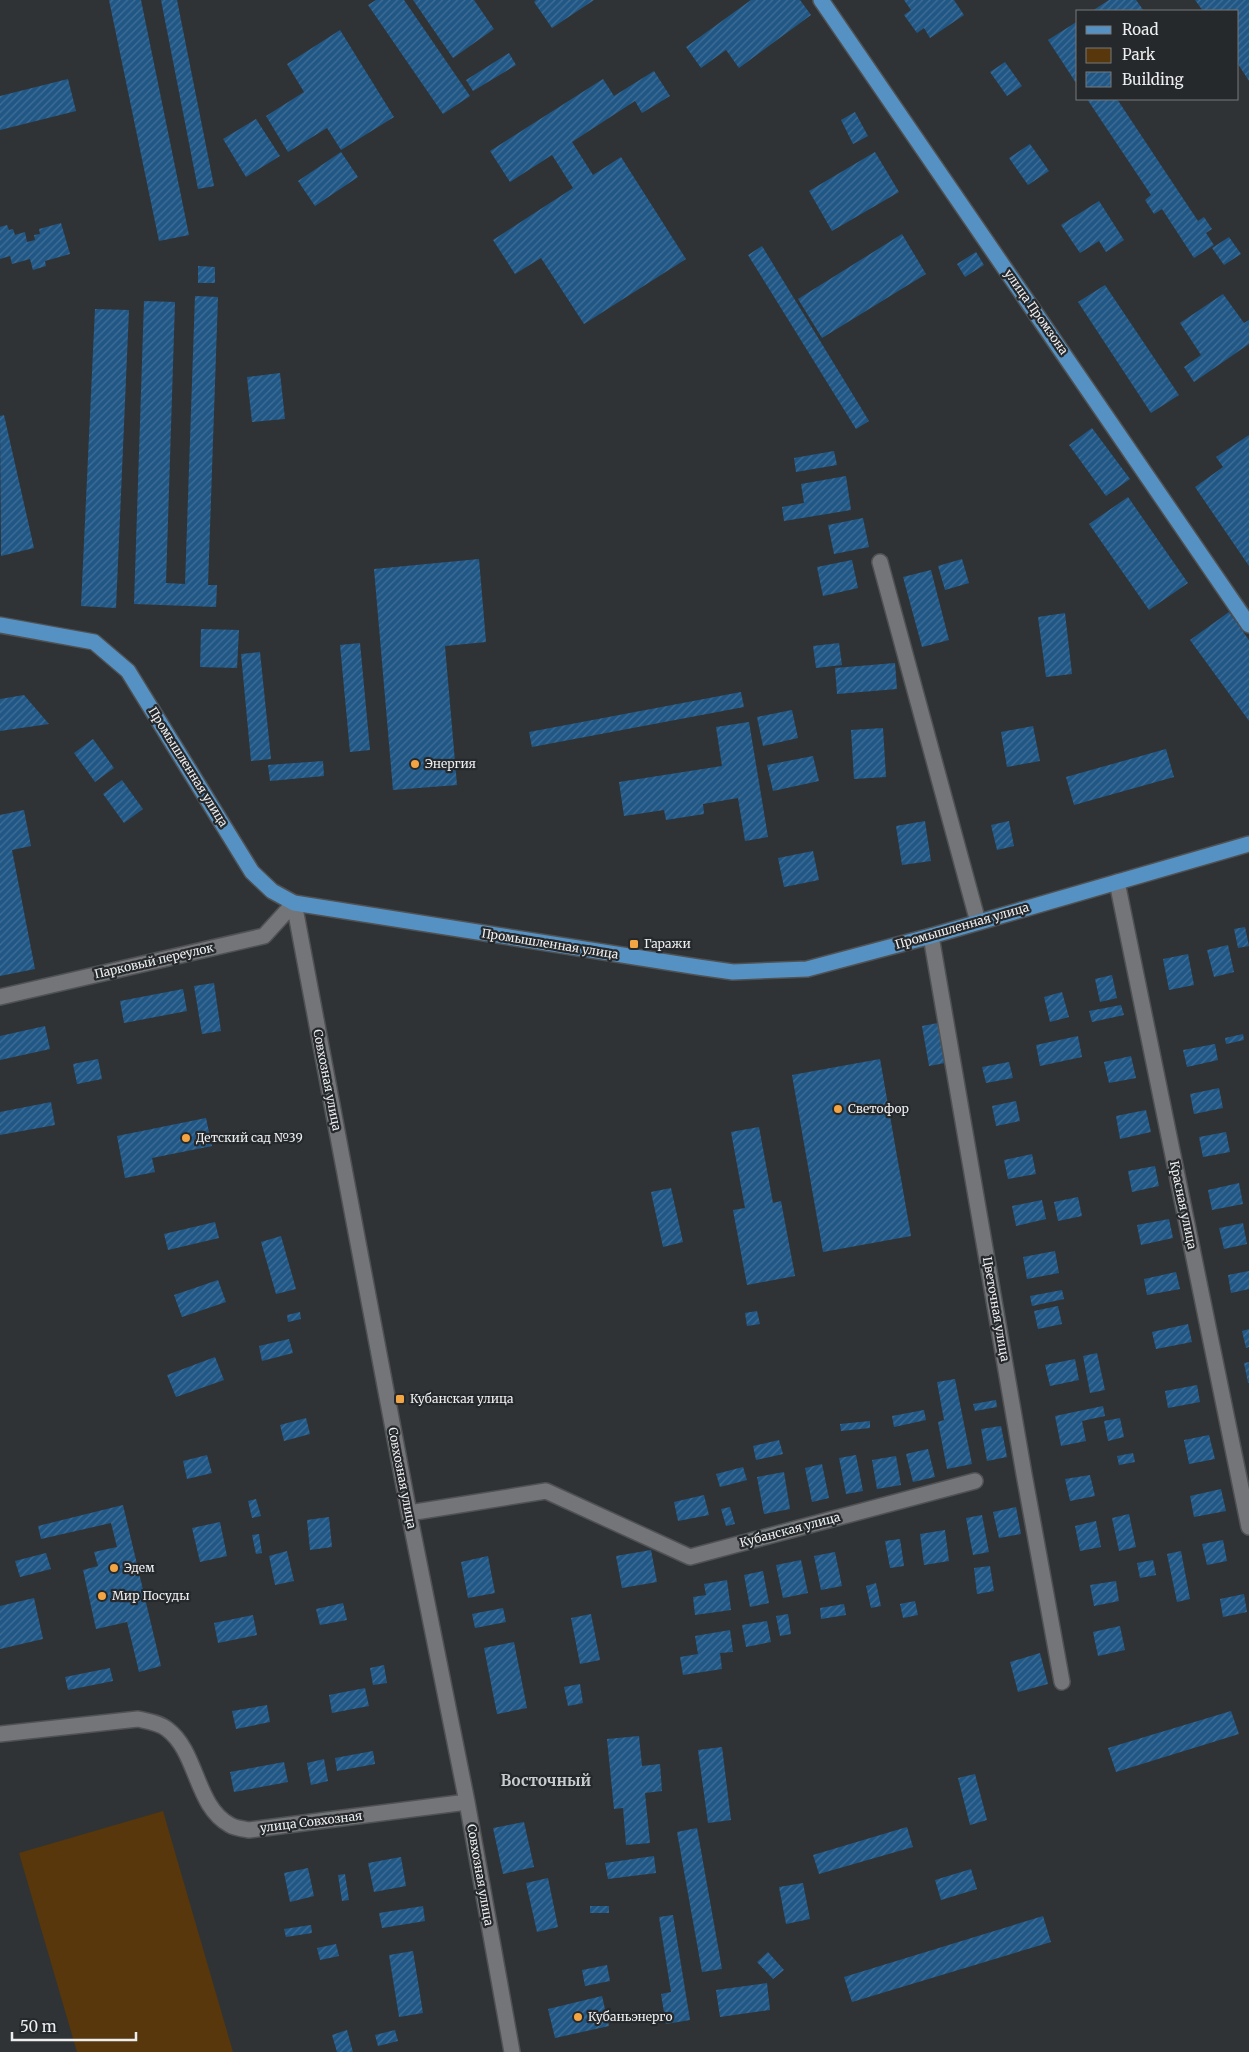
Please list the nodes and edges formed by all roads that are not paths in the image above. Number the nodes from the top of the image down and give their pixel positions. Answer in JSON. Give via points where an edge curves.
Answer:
{"nodes":[{"id":1,"x":821,"y":0,"type":"edge"},
{"id":2,"x":880,"y":562,"type":"dead end"},
{"id":3,"x":0,"y":626,"type":"edge"},
{"id":4,"x":1249,"y":626,"type":"edge"},
{"id":5,"x":1249,"y":844,"type":"edge"},
{"id":6,"x":1117,"y":882,"type":"junction"},
{"id":7,"x":294,"y":903,"type":"junction"},
{"id":8,"x":978,"y":922,"type":"junction"},
{"id":9,"x":931,"y":936,"type":"junction"},
{"id":10,"x":0,"y":997,"type":"edge"},
{"id":11,"x":974,"y":1481,"type":"dead end"},
{"id":12,"x":409,"y":1513,"type":"junction"},
{"id":13,"x":1249,"y":1527,"type":"edge"},
{"id":14,"x":1062,"y":1682,"type":"dead end"},
{"id":15,"x":0,"y":1734,"type":"edge"},
{"id":16,"x":467,"y":1802,"type":"junction"},
{"id":17,"x":512,"y":2052,"type":"edge"}],
"edges":[{"from":1,"to":4,"type":"main road","name":"улица Промзона"},
{"from":2,"to":8,"type":"street"},
{"from":3,"to":7,"type":"main road","name":"Промышленная улица","via":[[94,642],[128,671],[252,872],[272,891]]},
{"from":5,"to":6,"type":"main road","name":"Промышленная улица"},
{"from":6,"to":8,"type":"main road","name":"Промышленная улица"},
{"from":6,"to":13,"type":"street","name":"Красная улица"},
{"from":7,"to":9,"type":"main road","name":"Промышленная улица","via":[[733,972],[807,969]]},
{"from":7,"to":10,"type":"street","name":"Парковый переулок","via":[[264,936]]},
{"from":7,"to":12,"type":"street","name":"Совхозная улица"},
{"from":8,"to":9,"type":"main road","name":"Промышленная улица"},
{"from":9,"to":14,"type":"street","name":"Цветочная улица"},
{"from":11,"to":12,"type":"street","name":"Кубанская улица","via":[[690,1557],[546,1491]]},
{"from":12,"to":16,"type":"street","name":"Совхозная улица"},
{"from":15,"to":16,"type":"street","name":"улица Совхозная","via":[[138,1719],[152,1723],[167,1729],[177,1741],[215,1813],[231,1826],[249,1830]]},
{"from":16,"to":17,"type":"street","name":"Совхозная улица"}]}
